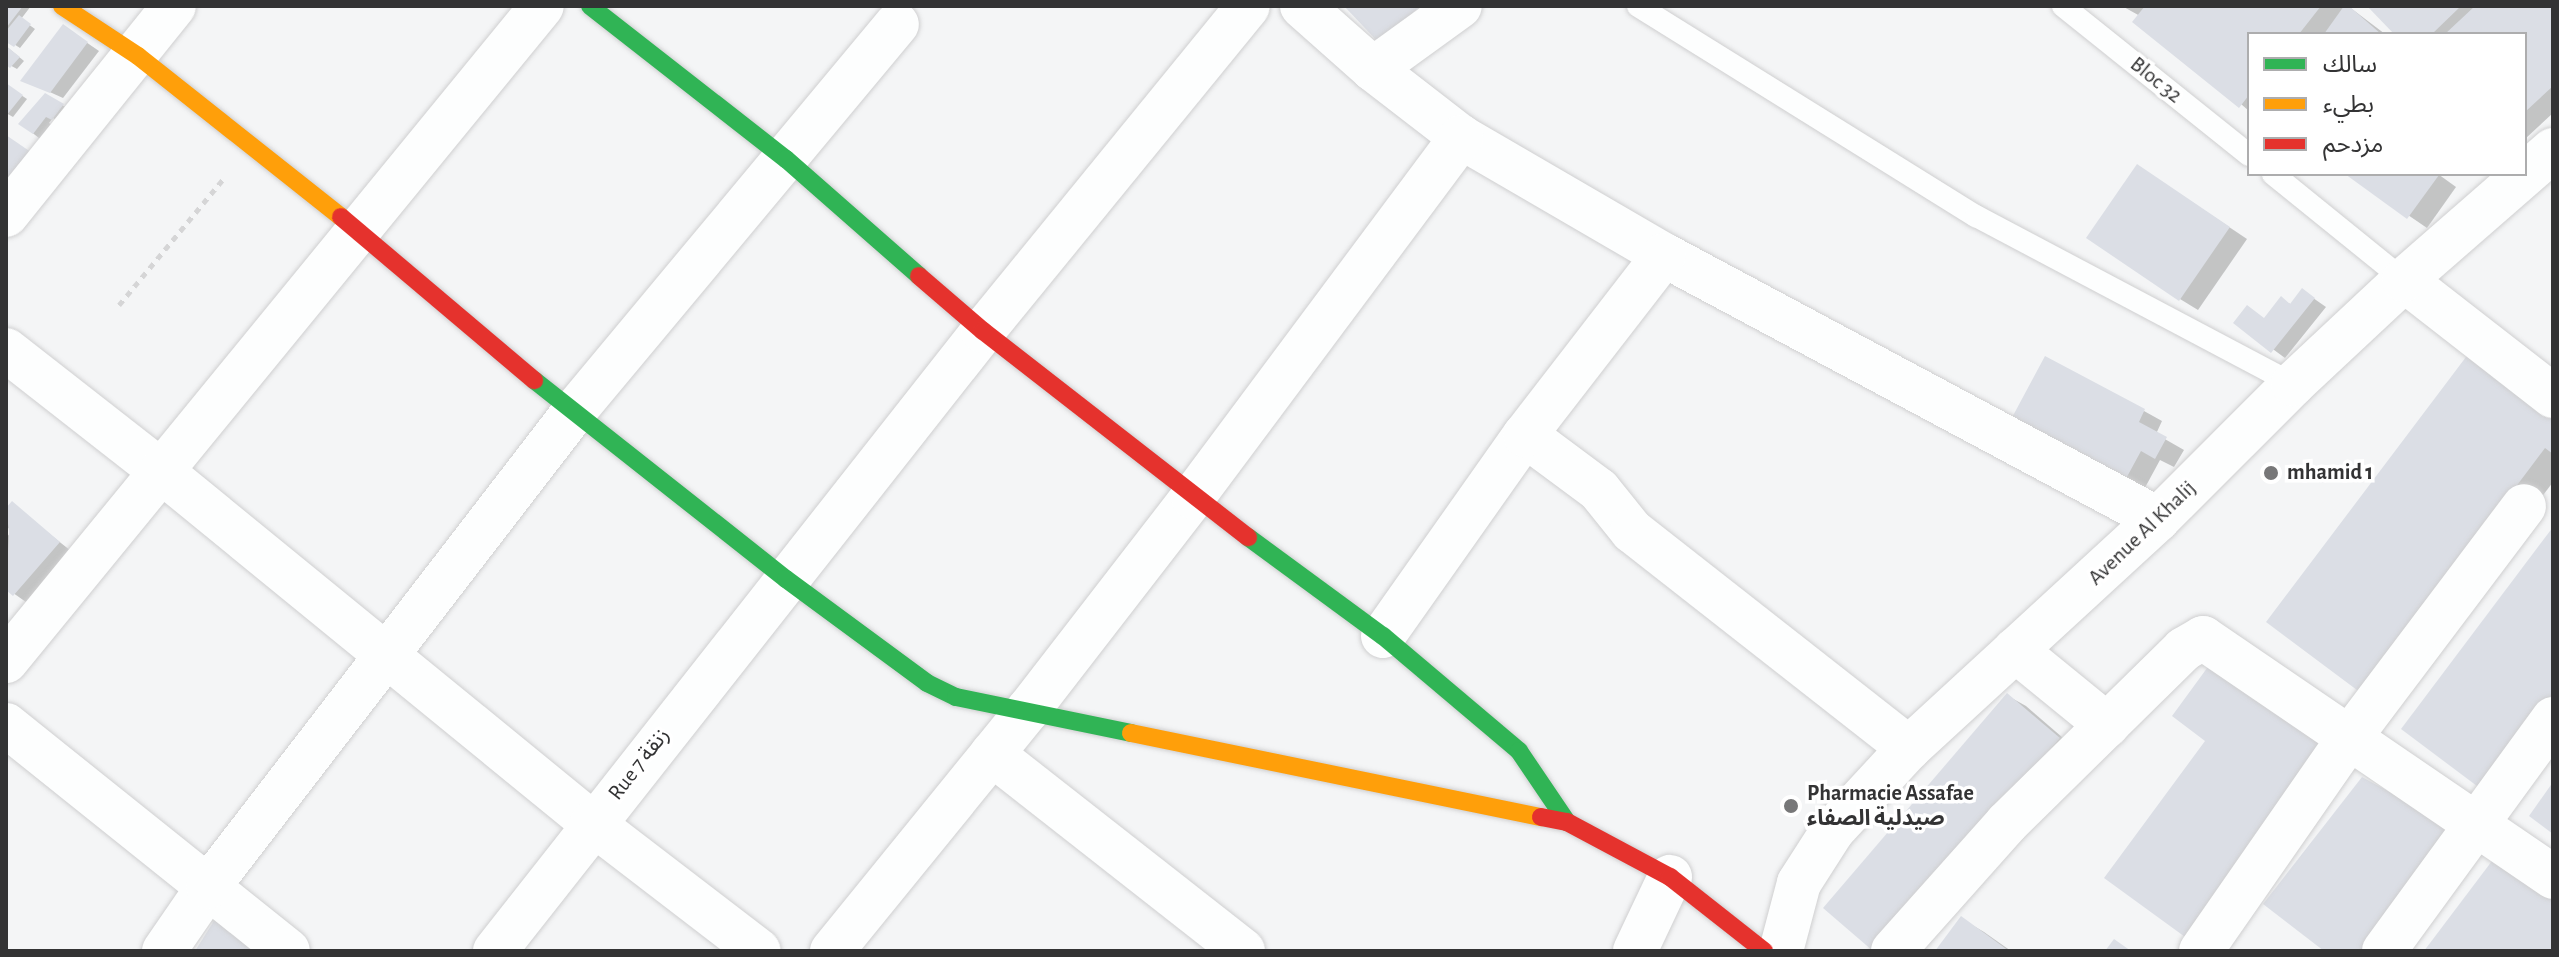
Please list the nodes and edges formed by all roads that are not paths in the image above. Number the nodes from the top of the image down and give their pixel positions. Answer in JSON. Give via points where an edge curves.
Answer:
{"nodes":[{"id":1,"x":62,"y":6,"type":"edge"},
{"id":2,"x":174,"y":6,"type":"edge"},
{"id":3,"x":542,"y":6,"type":"edge"},
{"id":4,"x":590,"y":6,"type":"edge"},
{"id":5,"x":1248,"y":6,"type":"edge"},
{"id":6,"x":1302,"y":6,"type":"edge"},
{"id":7,"x":1460,"y":6,"type":"edge"},
{"id":8,"x":1638,"y":6,"type":"edge"},
{"id":9,"x":2063,"y":6,"type":"edge"},
{"id":10,"x":897,"y":24,"type":"dead end"},
{"id":11,"x":138,"y":56,"type":"junction"},
{"id":12,"x":1373,"y":69,"type":"junction"},
{"id":13,"x":1461,"y":137,"type":"junction"},
{"id":14,"x":2553,"y":150,"type":"edge"},
{"id":15,"x":2247,"y":153,"type":"edge"},
{"id":16,"x":786,"y":159,"type":"junction"},
{"id":17,"x":2527,"y":173,"type":"edge"},
{"id":18,"x":2275,"y":176,"type":"edge"},
{"id":19,"x":2523,"y":176,"type":"edge"},
{"id":20,"x":6,"y":215,"type":"edge"},
{"id":21,"x":358,"y":231,"type":"junction"},
{"id":22,"x":1664,"y":255,"type":"junction"},
{"id":23,"x":2404,"y":280,"type":"junction"},
{"id":24,"x":983,"y":331,"type":"junction"},
{"id":25,"x":6,"y":350,"type":"edge"},
{"id":26,"x":2293,"y":384,"type":"junction"},
{"id":27,"x":2553,"y":396,"type":"edge"},
{"id":28,"x":573,"y":413,"type":"junction"},
{"id":29,"x":1525,"y":435,"type":"junction"},
{"id":30,"x":161,"y":471,"type":"junction"},
{"id":31,"x":1193,"y":497,"type":"junction"},
{"id":32,"x":2524,"y":506,"type":"dead end"},
{"id":33,"x":2158,"y":519,"type":"junction"},
{"id":34,"x":786,"y":579,"type":"junction"},
{"id":35,"x":1383,"y":636,"type":"junction"},
{"id":36,"x":2015,"y":650,"type":"junction"},
{"id":37,"x":384,"y":657,"type":"junction"},
{"id":38,"x":6,"y":661,"type":"edge"},
{"id":39,"x":1029,"y":709,"type":"junction"},
{"id":40,"x":2553,"y":719,"type":"edge"},
{"id":41,"x":6,"y":725,"type":"edge"},
{"id":42,"x":2107,"y":725,"type":"junction"},
{"id":43,"x":2350,"y":737,"type":"junction"},
{"id":44,"x":1909,"y":748,"type":"junction"},
{"id":45,"x":992,"y":754,"type":"junction"},
{"id":46,"x":1567,"y":822,"type":"junction"},
{"id":47,"x":2476,"y":822,"type":"junction"},
{"id":48,"x":592,"y":823,"type":"junction"},
{"id":49,"x":1670,"y":877,"type":"junction"},
{"id":50,"x":2553,"y":877,"type":"edge"},
{"id":51,"x":208,"y":887,"type":"junction"},
{"id":52,"x":164,"y":951,"type":"edge"},
{"id":53,"x":288,"y":951,"type":"edge"},
{"id":54,"x":495,"y":951,"type":"edge"},
{"id":55,"x":759,"y":951,"type":"edge"},
{"id":56,"x":832,"y":951,"type":"edge"},
{"id":57,"x":1243,"y":951,"type":"edge"},
{"id":58,"x":1635,"y":951,"type":"edge"},
{"id":59,"x":1764,"y":951,"type":"edge"},
{"id":60,"x":1781,"y":951,"type":"edge"},
{"id":61,"x":1893,"y":951,"type":"edge"},
{"id":62,"x":2201,"y":951,"type":"edge"},
{"id":63,"x":2384,"y":951,"type":"edge"}],
"edges":[{"from":1,"to":11,"type":"street"},
{"from":2,"to":11,"type":"street"},
{"from":3,"to":21,"type":"street"},
{"from":4,"to":16,"type":"street"},
{"from":5,"to":24,"type":"street","name":"Rue 7 زنقة"},
{"from":6,"to":12,"type":"street"},
{"from":7,"to":12,"type":"street"},
{"from":8,"to":26,"type":"lane","via":[[1976,216]]},
{"from":9,"to":15,"type":"lane","name":"Bloc 32"},
{"from":10,"to":16,"type":"street"},
{"from":11,"to":20,"type":"street"},
{"from":11,"to":21,"type":"street"},
{"from":12,"to":13,"type":"street"},
{"from":13,"to":22,"type":"street"},
{"from":13,"to":31,"type":"street"},
{"from":14,"to":17,"type":"street","name":"Avenue Al Khalij"},
{"from":16,"to":24,"type":"street"},
{"from":16,"to":28,"type":"street"},
{"from":18,"to":23,"type":"lane"},
{"from":19,"to":23,"type":"street","name":"Avenue Al Khalij"},
{"from":21,"to":28,"type":"street"},
{"from":21,"to":30,"type":"street"},
{"from":22,"to":29,"type":"street"},
{"from":22,"to":33,"type":"street"},
{"from":23,"to":26,"type":"street","name":"Avenue Al Khalij"},
{"from":23,"to":27,"type":"street"},
{"from":24,"to":31,"type":"street"},
{"from":24,"to":34,"type":"street","name":"Rue 7 زنقة"},
{"from":25,"to":30,"type":"street"},
{"from":26,"to":33,"type":"street","name":"Avenue Al Khalij"},
{"from":28,"to":34,"type":"street"},
{"from":28,"to":37,"type":"street"},
{"from":29,"to":35,"type":"street"},
{"from":29,"to":44,"type":"street","via":[[1599,490],[1632,531]]},
{"from":30,"to":37,"type":"street"},
{"from":30,"to":38,"type":"street"},
{"from":31,"to":35,"type":"street"},
{"from":31,"to":39,"type":"street"},
{"from":32,"to":43,"type":"street"},
{"from":33,"to":36,"type":"street","name":"Avenue Al Khalij"},
{"from":34,"to":39,"type":"street","via":[[927,683],[956,697]]},
{"from":34,"to":48,"type":"street","name":"Rue 7 زنقة"},
{"from":35,"to":46,"type":"street","via":[[1519,751]]},
{"from":36,"to":42,"type":"street"},
{"from":36,"to":44,"type":"street","name":"Avenue Al Khalij"},
{"from":37,"to":48,"type":"street"},
{"from":37,"to":51,"type":"street"},
{"from":39,"to":45,"type":"street"},
{"from":39,"to":46,"type":"street"},
{"from":40,"to":47,"type":"street"},
{"from":41,"to":51,"type":"street"},
{"from":42,"to":43,"type":"street","via":[[2184,649],[2203,638]]},
{"from":42,"to":61,"type":"street","via":[[2007,823]]},
{"from":43,"to":47,"type":"street"},
{"from":43,"to":62,"type":"street"},
{"from":44,"to":60,"type":"street","name":"Avenue Al Khalij","via":[[1833,830],[1799,883]]},
{"from":45,"to":56,"type":"street"},
{"from":45,"to":57,"type":"street"},
{"from":46,"to":49,"type":"street"},
{"from":47,"to":50,"type":"street"},
{"from":47,"to":63,"type":"street"},
{"from":48,"to":54,"type":"street","name":"Rue 7 زنقة"},
{"from":48,"to":55,"type":"street"},
{"from":49,"to":58,"type":"street"},
{"from":49,"to":59,"type":"street"},
{"from":51,"to":52,"type":"street"},
{"from":51,"to":53,"type":"street"}]}
